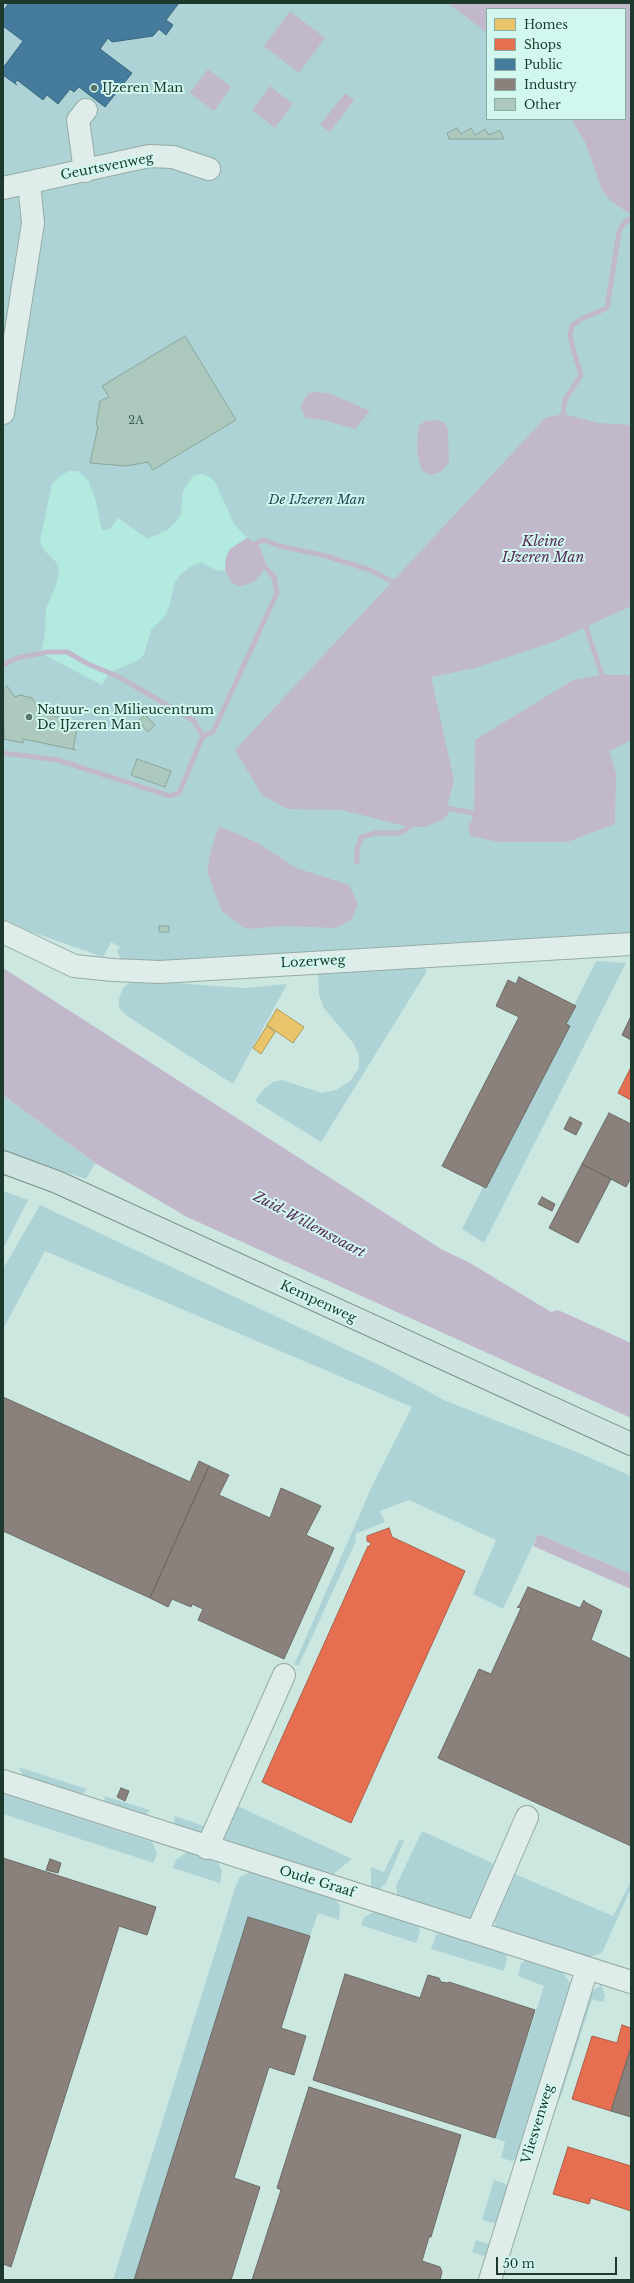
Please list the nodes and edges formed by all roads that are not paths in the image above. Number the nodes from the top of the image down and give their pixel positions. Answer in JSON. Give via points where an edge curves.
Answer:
{"nodes":[{"id":1,"x":86,"y":110,"type":"dead end"},
{"id":2,"x":210,"y":169,"type":"dead end"},
{"id":3,"x":85,"y":171,"type":"junction"},
{"id":4,"x":29,"y":183,"type":"junction"},
{"id":5,"x":3,"y":188,"type":"edge"},
{"id":6,"x":4,"y":401,"type":"edge"},
{"id":7,"x":3,"y":932,"type":"edge"},
{"id":8,"x":631,"y":944,"type":"edge"},
{"id":9,"x":3,"y":1162,"type":"edge"},
{"id":10,"x":631,"y":1444,"type":"edge"},
{"id":11,"x":284,"y":1675,"type":"dead end"},
{"id":12,"x":3,"y":1781,"type":"edge"},
{"id":13,"x":527,"y":1817,"type":"dead end"},
{"id":14,"x":208,"y":1848,"type":"junction"},
{"id":15,"x":477,"y":1932,"type":"junction"},
{"id":16,"x":587,"y":1969,"type":"junction"},
{"id":17,"x":631,"y":1982,"type":"edge"},
{"id":18,"x":490,"y":2280,"type":"edge"}],
"edges":[{"from":1,"to":3,"type":"street","via":[[78,120]]},
{"from":2,"to":3,"type":"street","name":"Geurtsvenweg","via":[[173,157],[149,156]]},
{"from":3,"to":4,"type":"street","name":"Geurtsvenweg"},
{"from":4,"to":5,"type":"street","name":"Geurtsvenweg"},
{"from":4,"to":6,"type":"street","via":[[34,223]]},
{"from":7,"to":8,"type":"street","name":"Lozerweg","via":[[74,966],[160,972]]},
{"from":9,"to":10,"type":"main road","name":"Kempenweg","via":[[57,1182]]},
{"from":11,"to":14,"type":"street"},
{"from":12,"to":14,"type":"street","name":"Oude Graaf"},
{"from":13,"to":15,"type":"street"},
{"from":14,"to":15,"type":"street","name":"Oude Graaf"},
{"from":15,"to":16,"type":"street","name":"Oude Graaf"},
{"from":16,"to":17,"type":"street","name":"Oude Graaf"},
{"from":16,"to":18,"type":"street","name":"Vliesvenweg"}]}
